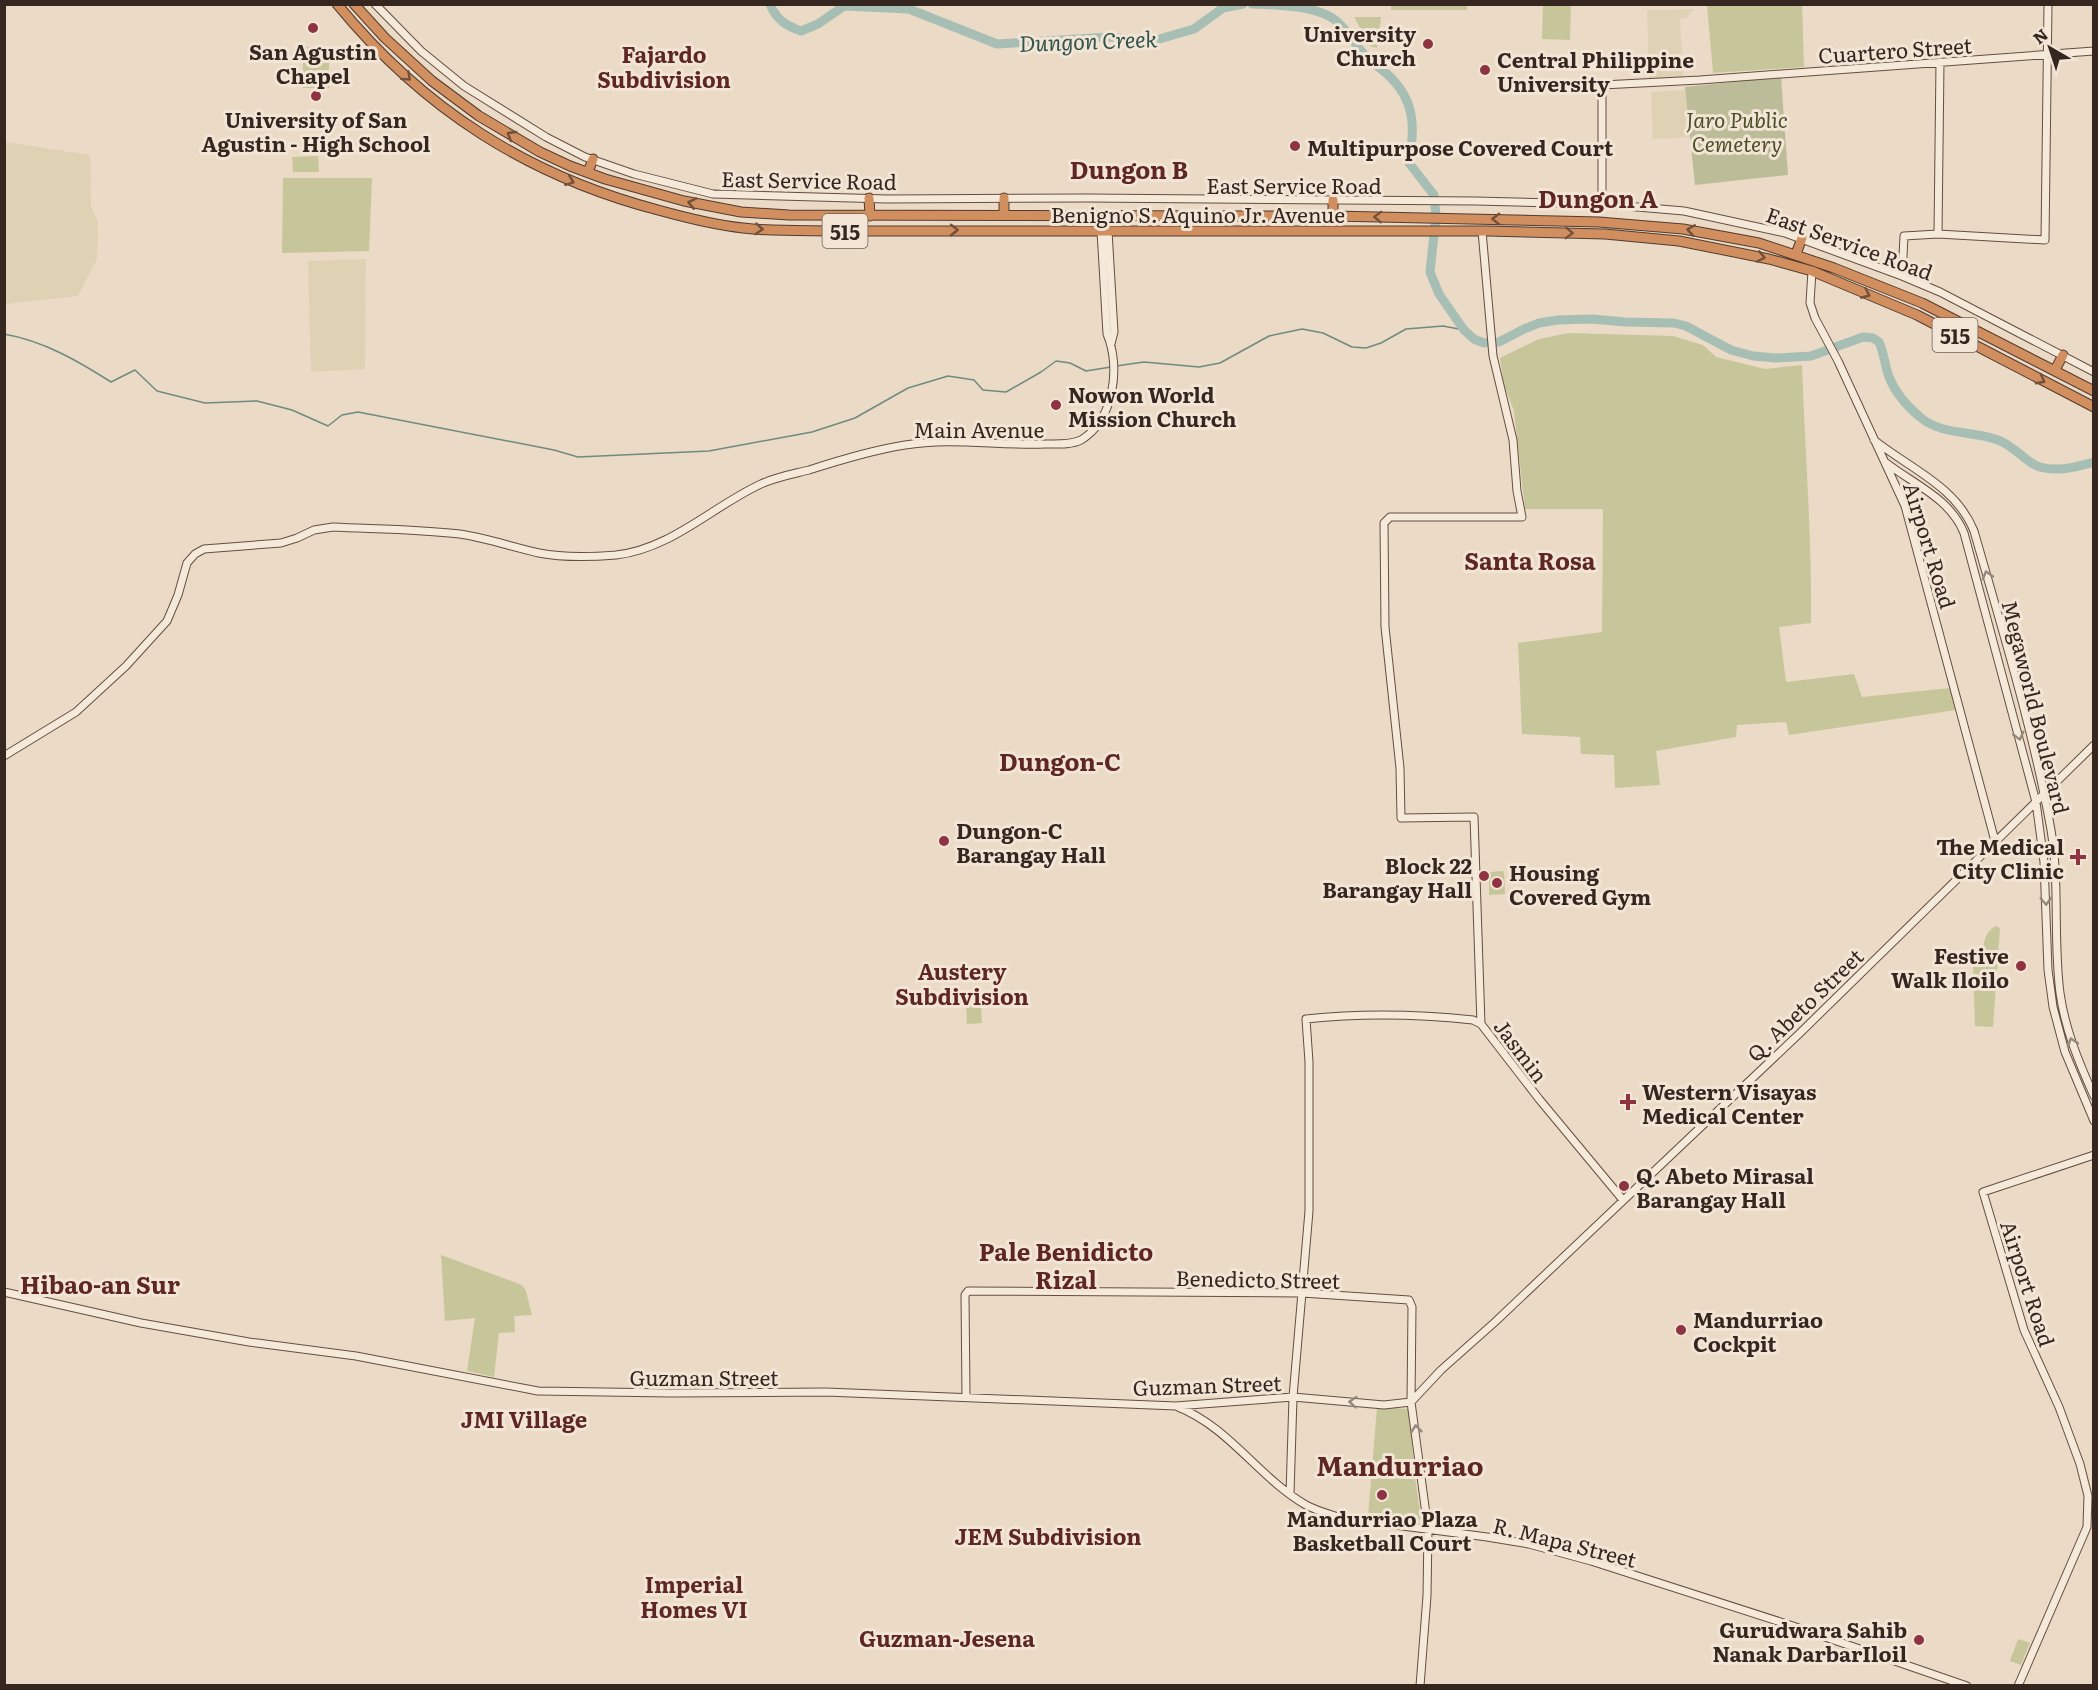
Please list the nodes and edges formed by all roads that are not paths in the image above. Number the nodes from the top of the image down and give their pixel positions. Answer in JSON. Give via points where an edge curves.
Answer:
{"nodes":[{"id":1,"x":337,"y":4,"type":"edge"},
{"id":2,"x":375,"y":4,"type":"edge"},
{"id":3,"x":2048,"y":4,"type":"edge"},
{"id":4,"x":361,"y":6,"type":"edge"},
{"id":5,"x":2094,"y":51,"type":"edge"},
{"id":6,"x":2049,"y":53,"type":"junction"},
{"id":7,"x":1940,"y":62,"type":"junction"},
{"id":8,"x":479,"y":116,"type":"junction"},
{"id":9,"x":470,"y":126,"type":"junction"},
{"id":10,"x":593,"y":159,"type":"junction"},
{"id":11,"x":588,"y":172,"type":"junction"},
{"id":12,"x":627,"y":185,"type":"junction"},
{"id":13,"x":869,"y":198,"type":"junction"},
{"id":14,"x":1004,"y":198,"type":"junction"},
{"id":15,"x":620,"y":200,"type":"junction"},
{"id":16,"x":1333,"y":200,"type":"junction"},
{"id":17,"x":1602,"y":204,"type":"junction"},
{"id":18,"x":1004,"y":215,"type":"junction"},
{"id":19,"x":1047,"y":215,"type":"junction"},
{"id":20,"x":825,"y":216,"type":"junction"},
{"id":21,"x":870,"y":216,"type":"junction"},
{"id":22,"x":1232,"y":216,"type":"junction"},
{"id":23,"x":1333,"y":216,"type":"junction"},
{"id":24,"x":1599,"y":222,"type":"junction"},
{"id":25,"x":1047,"y":230,"type":"junction"},
{"id":26,"x":1230,"y":230,"type":"junction"},
{"id":27,"x":824,"y":231,"type":"junction"},
{"id":28,"x":1104,"y":231,"type":"junction"},
{"id":29,"x":1482,"y":231,"type":"junction"},
{"id":30,"x":1599,"y":234,"type":"junction"},
{"id":31,"x":1938,"y":234,"type":"junction"},
{"id":32,"x":1802,"y":238,"type":"junction"},
{"id":33,"x":1796,"y":254,"type":"junction"},
{"id":34,"x":1812,"y":271,"type":"junction"},
{"id":35,"x":1902,"y":276,"type":"junction"},
{"id":36,"x":1890,"y":291,"type":"junction"},
{"id":37,"x":1885,"y":302,"type":"junction"},
{"id":38,"x":2063,"y":355,"type":"junction"},
{"id":39,"x":2055,"y":370,"type":"junction"},
{"id":40,"x":2094,"y":372,"type":"edge"},
{"id":41,"x":2094,"y":391,"type":"edge"},
{"id":42,"x":2094,"y":407,"type":"edge"},
{"id":43,"x":1874,"y":440,"type":"junction"},
{"id":44,"x":1885,"y":462,"type":"junction"},
{"id":45,"x":1950,"y":495,"type":"junction"},
{"id":46,"x":1943,"y":503,"type":"junction"},
{"id":47,"x":2009,"y":658,"type":"junction"},
{"id":48,"x":1999,"y":662,"type":"junction"},
{"id":49,"x":2024,"y":712,"type":"junction"},
{"id":50,"x":2013,"y":715,"type":"junction"},
{"id":51,"x":2094,"y":745,"type":"edge"},
{"id":52,"x":4,"y":756,"type":"edge"},
{"id":53,"x":2039,"y":770,"type":"junction"},
{"id":54,"x":2029,"y":773,"type":"junction"},
{"id":55,"x":2044,"y":794,"type":"junction"},
{"id":56,"x":2036,"y":802,"type":"junction"},
{"id":57,"x":2051,"y":831,"type":"junction"},
{"id":58,"x":2041,"y":832,"type":"junction"},
{"id":59,"x":1995,"y":841,"type":"junction"},
{"id":60,"x":1480,"y":1024,"type":"junction"},
{"id":61,"x":2094,"y":1096,"type":"edge"},
{"id":62,"x":2094,"y":1121,"type":"edge"},
{"id":63,"x":2094,"y":1155,"type":"edge"},
{"id":64,"x":1623,"y":1200,"type":"junction"},
{"id":65,"x":4,"y":1292,"type":"edge"},
{"id":66,"x":1302,"y":1293,"type":"junction"},
{"id":67,"x":966,"y":1396,"type":"junction"},
{"id":68,"x":1293,"y":1397,"type":"junction"},
{"id":69,"x":1412,"y":1402,"type":"junction"},
{"id":70,"x":1176,"y":1406,"type":"junction"},
{"id":71,"x":1290,"y":1494,"type":"junction"},
{"id":72,"x":1428,"y":1529,"type":"junction"},
{"id":73,"x":1420,"y":1686,"type":"edge"},
{"id":74,"x":1967,"y":1686,"type":"edge"},
{"id":75,"x":2018,"y":1686,"type":"edge"}],
"edges":[{"from":1,"to":9,"type":"highway","name":"Benigno S. Aquino Jr. Avenue","number":"515","one_way":true,"via":[[406,77]]},
{"from":2,"to":10,"type":"street","name":"East Service Road","via":[[421,51],[464,86],[546,138]]},
{"from":3,"to":6,"type":"street"},
{"from":4,"to":8,"type":"highway","name":"Benigno S. Aquino Jr. Avenue","number":"515","via":[[385,38],[418,69]]},
{"from":5,"to":6,"type":"street","name":"Cuartero Street"},
{"from":6,"to":7,"type":"street","name":"Cuartero Street"},
{"from":6,"to":31,"type":"street","via":[[2044,240]]},
{"from":7,"to":17,"type":"street","name":"Cuartero Street","via":[[1602,86]]},
{"from":7,"to":31,"type":"street"},
{"from":8,"to":9,"type":"highway"},
{"from":11,"to":8,"type":"highway","name":"Benigno S. Aquino Jr. Avenue","number":"515","one_way":true,"via":[[540,152]]},
{"from":9,"to":15,"type":"highway","name":"Benigno S. Aquino Jr. Avenue","number":"515","one_way":true,"via":[[536,166]]},
{"from":10,"to":11,"type":"highway"},
{"from":10,"to":13,"type":"street","name":"East Service Road","via":[[713,194]]},
{"from":11,"to":12,"type":"highway","name":"Benigno S. Aquino Jr. Avenue","number":"515"},
{"from":12,"to":15,"type":"highway"},
{"from":20,"to":12,"type":"highway","name":"Benigno S. Aquino Jr. Avenue","number":"515","one_way":true,"via":[[711,207]]},
{"from":13,"to":14,"type":"street","name":"East Service Road"},
{"from":13,"to":21,"type":"highway"},
{"from":14,"to":16,"type":"street","name":"East Service Road"},
{"from":14,"to":18,"type":"highway"},
{"from":15,"to":27,"type":"highway","name":"Benigno S. Aquino Jr. Avenue","number":"515","one_way":true,"via":[[708,223],[764,230]]},
{"from":16,"to":17,"type":"street","name":"East Service Road"},
{"from":16,"to":23,"type":"highway"},
{"from":17,"to":32,"type":"street","name":"East Service Road","via":[[1684,211]]},
{"from":18,"to":19,"type":"highway","name":"Benigno S. Aquino Jr. Avenue","number":"515"},
{"from":18,"to":21,"type":"highway","name":"Benigno S. Aquino Jr. Avenue","number":"515"},
{"from":19,"to":22,"type":"highway","name":"Benigno S. Aquino Jr. Avenue","number":"515"},
{"from":19,"to":25,"type":"highway"},
{"from":20,"to":21,"type":"highway","name":"Benigno S. Aquino Jr. Avenue","number":"515"},
{"from":20,"to":27,"type":"highway"},
{"from":22,"to":23,"type":"highway","name":"Benigno S. Aquino Jr. Avenue","number":"515"},
{"from":22,"to":26,"type":"highway"},
{"from":24,"to":23,"type":"highway","name":"Benigno S. Aquino Jr. Avenue","number":"515","one_way":true},
{"from":24,"to":30,"type":"highway"},
{"from":33,"to":24,"type":"highway","name":"Benigno S. Aquino Jr. Avenue","number":"515","one_way":true,"via":[[1694,231]]},
{"from":27,"to":25,"type":"highway","name":"Benigno S. Aquino Jr. Avenue","number":"515","one_way":true},
{"from":25,"to":28,"type":"highway","name":"Benigno S. Aquino Jr. Avenue","number":"515"},
{"from":26,"to":28,"type":"highway","name":"Benigno S. Aquino Jr. Avenue","number":"515"},
{"from":26,"to":29,"type":"highway","name":"Benigno S. Aquino Jr. Avenue","number":"515"},
{"from":28,"to":52,"type":"street","name":"Main Avenue","via":[[1107,334],[1113,355],[1113,378],[1101,420],[1074,443],[899,446],[762,483],[680,532],[620,554],[570,556],[539,553],[458,534],[333,527],[281,543],[204,549],[187,563],[167,621],[126,666],[76,712]]},
{"from":29,"to":30,"type":"highway","name":"Benigno S. Aquino Jr. Avenue","number":"515","one_way":true},
{"from":29,"to":60,"type":"street","name":"Jasmin","via":[[1493,356],[1513,440],[1522,517],[1390,517],[1384,523],[1385,627],[1400,768],[1401,818],[1474,817]]},
{"from":30,"to":34,"type":"highway","name":"Benigno S. Aquino Jr. Avenue","number":"515","one_way":true,"via":[[1679,241]]},
{"from":31,"to":35,"type":"street","via":[[1904,236]]},
{"from":32,"to":33,"type":"highway"},
{"from":32,"to":35,"type":"street","name":"East Service Road"},
{"from":33,"to":36,"type":"highway","name":"Benigno S. Aquino Jr. Avenue","number":"515"},
{"from":34,"to":37,"type":"highway","name":"Benigno S. Aquino Jr. Avenue","number":"515","one_way":true},
{"from":34,"to":43,"type":"street","name":"Airport Road","via":[[1810,303],[1815,318]]},
{"from":35,"to":38,"type":"street","name":"East Service Road"},
{"from":36,"to":37,"type":"highway"},
{"from":36,"to":39,"type":"highway","name":"Benigno S. Aquino Jr. Avenue","number":"515"},
{"from":37,"to":42,"type":"highway","name":"Benigno S. Aquino Jr. Avenue","number":"515","one_way":true},
{"from":38,"to":39,"type":"highway"},
{"from":38,"to":40,"type":"street","name":"East Service Road"},
{"from":39,"to":41,"type":"highway","name":"Benigno S. Aquino Jr. Avenue","number":"515"},
{"from":43,"to":44,"type":"street","name":"Airport Road"},
{"from":43,"to":45,"type":"street","name":"Megaworld Boulevard"},
{"from":44,"to":46,"type":"street","name":"Megaworld Boulevard"},
{"from":44,"to":59,"type":"street","name":"Airport Road","via":[[1905,506]]},
{"from":45,"to":46,"type":"street","via":[[1942,494]]},
{"from":47,"to":45,"type":"street","name":"Megaworld Boulevard","one_way":true,"via":[[1974,531]]},
{"from":46,"to":48,"type":"street","name":"Megaworld Boulevard","via":[[1964,533]]},
{"from":47,"to":48,"type":"street","via":[[2006,666]]},
{"from":47,"to":49,"type":"street","name":"Megaworld Boulevard"},
{"from":48,"to":50,"type":"street","name":"Megaworld Boulevard"},
{"from":49,"to":50,"type":"street","via":[[2016,707]]},
{"from":49,"to":53,"type":"street","name":"Megaworld Boulevard"},
{"from":50,"to":54,"type":"street","name":"Megaworld Boulevard","one_way":true},
{"from":51,"to":55,"type":"street","name":"Q. Abeto Street"},
{"from":53,"to":54,"type":"street","via":[[2035,776]]},
{"from":53,"to":55,"type":"street","name":"Megaworld Boulevard"},
{"from":54,"to":56,"type":"street","name":"Megaworld Boulevard"},
{"from":55,"to":56,"type":"street","name":"Q. Abeto Street"},
{"from":55,"to":57,"type":"street","name":"Megaworld Boulevard"},
{"from":56,"to":58,"type":"street","name":"Megaworld Boulevard"},
{"from":56,"to":59,"type":"street","name":"Q. Abeto Street"},
{"from":57,"to":58,"type":"street","via":[[2046,826]]},
{"from":61,"to":57,"type":"street","name":"Megaworld Boulevard","one_way":true,"via":[[2072,1043],[2060,993]]},
{"from":58,"to":62,"type":"street","name":"Megaworld Boulevard","one_way":true,"via":[[2053,1007],[2065,1052]]},
{"from":59,"to":64,"type":"street","name":"Q. Abeto Street"},
{"from":60,"to":64,"type":"street","name":"Jasmin"},
{"from":60,"to":66,"type":"street","via":[[1473,1020],[1400,1015],[1306,1019],[1308,1211]]},
{"from":63,"to":75,"type":"street","name":"Airport Road","via":[[1983,1192],[2024,1330],[2064,1421],[2088,1496],[2086,1527]]},
{"from":64,"to":69,"type":"street","name":"Q. Abeto Street","via":[[1441,1370]]},
{"from":65,"to":67,"type":"street","name":"Guzman Street","via":[[148,1324],[356,1356],[538,1391]]},
{"from":66,"to":67,"type":"street","name":"Benedicto Street","via":[[968,1291]]},
{"from":66,"to":68,"type":"street"},
{"from":66,"to":69,"type":"street","name":"Benedicto Street","via":[[1409,1300]]},
{"from":67,"to":70,"type":"street","name":"Guzman Street"},
{"from":69,"to":68,"type":"street","name":"Guzman Street","one_way":true,"via":[[1384,1405]]},
{"from":68,"to":70,"type":"street","name":"Guzman Street"},
{"from":68,"to":71,"type":"street"},
{"from":72,"to":69,"type":"street","one_way":true},
{"from":70,"to":71,"type":"street","name":"R. Mapa Street","via":[[1206,1421]]},
{"from":71,"to":72,"type":"street","name":"R. Mapa Street","via":[[1318,1511],[1341,1518]]},
{"from":72,"to":73,"type":"street"},
{"from":72,"to":74,"type":"street","name":"R. Mapa Street","via":[[1529,1544],[1591,1561]]}]}
